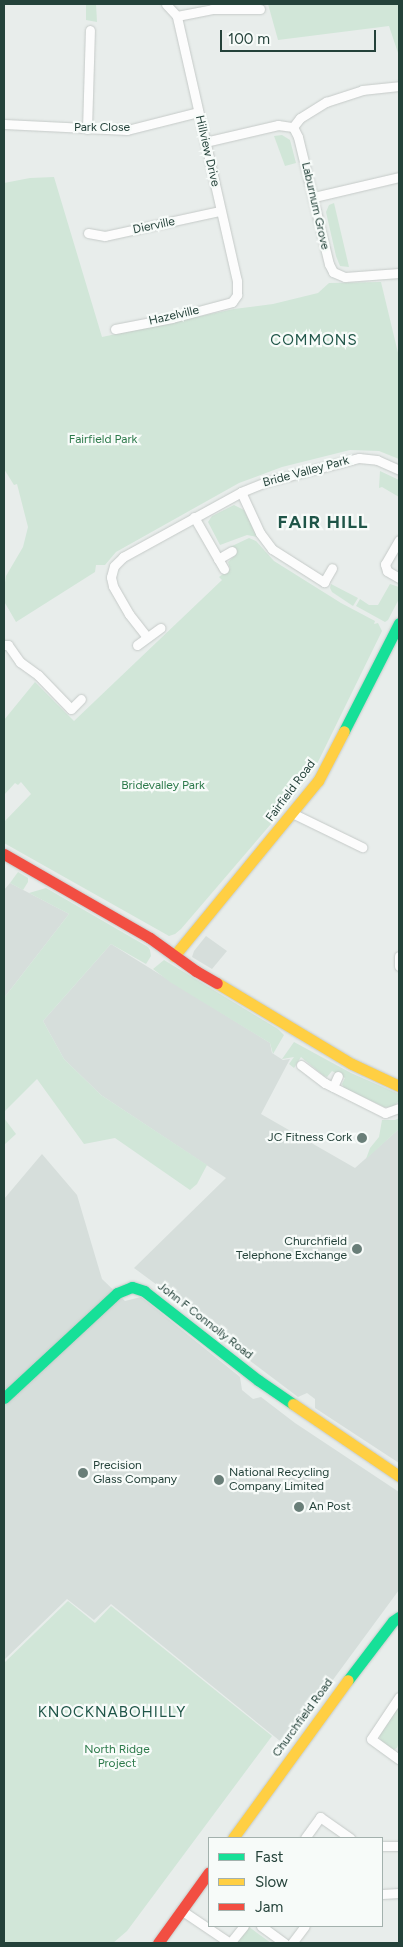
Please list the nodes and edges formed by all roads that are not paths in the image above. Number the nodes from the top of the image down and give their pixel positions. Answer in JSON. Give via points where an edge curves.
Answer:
{"nodes":[{"id":1,"x":166,"y":4,"type":"edge"},
{"id":2,"x":260,"y":9,"type":"dead end"},
{"id":3,"x":177,"y":16,"type":"junction"},
{"id":4,"x":90,"y":30,"type":"dead end"},
{"id":5,"x":399,"y":86,"type":"edge"},
{"id":6,"x":198,"y":112,"type":"junction"},
{"id":7,"x":4,"y":124,"type":"edge"},
{"id":8,"x":293,"y":127,"type":"junction"},
{"id":9,"x":87,"y":129,"type":"junction"},
{"id":10,"x":205,"y":142,"type":"junction"},
{"id":11,"x":399,"y":177,"type":"edge"},
{"id":12,"x":314,"y":197,"type":"junction"},
{"id":13,"x":220,"y":211,"type":"junction"},
{"id":14,"x":88,"y":233,"type":"dead end"},
{"id":15,"x":399,"y":273,"type":"edge"},
{"id":16,"x":232,"y":302,"type":"joint"},
{"id":17,"x":115,"y":329,"type":"dead end"},
{"id":18,"x":399,"y":470,"type":"edge"},
{"id":19,"x":241,"y":492,"type":"junction"},
{"id":20,"x":194,"y":517,"type":"junction"},
{"id":21,"x":399,"y":540,"type":"edge"},
{"id":22,"x":232,"y":551,"type":"dead end"},
{"id":23,"x":218,"y":559,"type":"junction"},
{"id":24,"x":332,"y":568,"type":"dead end"},
{"id":25,"x":224,"y":569,"type":"dead end"},
{"id":26,"x":399,"y":578,"type":"edge"},
{"id":27,"x":399,"y":623,"type":"edge"},
{"id":28,"x":160,"y":628,"type":"dead end"},
{"id":29,"x":147,"y":637,"type":"junction"},
{"id":30,"x":4,"y":645,"type":"edge"},
{"id":31,"x":137,"y":645,"type":"dead end"},
{"id":32,"x":386,"y":648,"type":"junction"},
{"id":33,"x":399,"y":652,"type":"edge"},
{"id":34,"x":82,"y":699,"type":"dead end"},
{"id":35,"x":294,"y":814,"type":"junction"},
{"id":36,"x":362,"y":847,"type":"dead end"},
{"id":37,"x":4,"y":854,"type":"edge"},
{"id":38,"x":174,"y":956,"type":"junction"},
{"id":39,"x":399,"y":956,"type":"edge"},
{"id":40,"x":399,"y":966,"type":"edge"},
{"id":41,"x":301,"y":1064,"type":"dead end"},
{"id":42,"x":338,"y":1076,"type":"dead end"},
{"id":43,"x":399,"y":1086,"type":"edge"},
{"id":44,"x":334,"y":1087,"type":"junction"},
{"id":45,"x":399,"y":1108,"type":"edge"},
{"id":46,"x":4,"y":1398,"type":"edge"},
{"id":47,"x":399,"y":1476,"type":"edge"},
{"id":48,"x":399,"y":1617,"type":"edge"},
{"id":49,"x":399,"y":1697,"type":"edge"},
{"id":50,"x":399,"y":1759,"type":"edge"},
{"id":51,"x":234,"y":1837,"type":"edge"},
{"id":52,"x":306,"y":1837,"type":"edge"},
{"id":53,"x":349,"y":1837,"type":"edge"},
{"id":54,"x":383,"y":1846,"type":"edge"},
{"id":55,"x":399,"y":1846,"type":"edge"},
{"id":56,"x":208,"y":1873,"type":"edge"},
{"id":57,"x":399,"y":1893,"type":"edge"},
{"id":58,"x":383,"y":1894,"type":"edge"},
{"id":59,"x":181,"y":1910,"type":"junction"},
{"id":60,"x":243,"y":1927,"type":"edge"},
{"id":61,"x":262,"y":1927,"type":"edge"},
{"id":62,"x":304,"y":1927,"type":"edge"},
{"id":63,"x":158,"y":1943,"type":"edge"},
{"id":64,"x":230,"y":1943,"type":"edge"},
{"id":65,"x":284,"y":1943,"type":"edge"},
{"id":66,"x":292,"y":1943,"type":"edge"}],
"edges":[{"from":1,"to":3,"type":"street"},
{"from":2,"to":3,"type":"street","via":[[212,10]]},
{"from":3,"to":6,"type":"street","name":"Hillview Drive"},
{"from":4,"to":9,"type":"street"},
{"from":5,"to":8,"type":"street","via":[[362,90],[326,102],[305,114]]},
{"from":6,"to":9,"type":"street","name":"Park Close","via":[[128,130]]},
{"from":6,"to":10,"type":"street","name":"Hillview Drive"},
{"from":7,"to":9,"type":"street","name":"Park Close"},
{"from":8,"to":10,"type":"street","via":[[278,125]]},
{"from":8,"to":12,"type":"street","name":"Laburnum Grove"},
{"from":10,"to":13,"type":"street","name":"Hillview Drive"},
{"from":11,"to":12,"type":"street"},
{"from":12,"to":15,"type":"street","name":"Laburnum Grove","via":[[333,272],[345,277]]},
{"from":13,"to":14,"type":"street","name":"Dierville","via":[[104,236]]},
{"from":13,"to":16,"type":"street","name":"Hillview Drive","via":[[237,281],[237,295]]},
{"from":16,"to":17,"type":"street","name":"Hazelville"},
{"from":18,"to":19,"type":"street","name":"Bride Valley Park","via":[[377,460],[354,459],[266,482]]},
{"from":19,"to":20,"type":"street","name":"Bride Valley Park"},
{"from":19,"to":24,"type":"street","via":[[260,533],[272,549],[324,582]]},
{"from":20,"to":23,"type":"street"},
{"from":20,"to":29,"type":"street","name":"Bride Valley Park","via":[[123,557],[114,566],[113,586]]},
{"from":21,"to":26,"type":"street","via":[[385,564],[387,571]]},
{"from":22,"to":23,"type":"street"},
{"from":23,"to":25,"type":"street"},
{"from":27,"to":32,"type":"street","name":"Fairfield Road"},
{"from":28,"to":29,"type":"street"},
{"from":29,"to":31,"type":"street"},
{"from":30,"to":34,"type":"street","via":[[8,645],[20,662],[38,675],[70,709]]},
{"from":32,"to":33,"type":"street"},
{"from":32,"to":35,"type":"street","name":"Fairfield Road","via":[[327,766]]},
{"from":35,"to":36,"type":"street"},
{"from":35,"to":38,"type":"street","name":"Fairfield Road"},
{"from":37,"to":38,"type":"street","via":[[150,938]]},
{"from":38,"to":43,"type":"street","via":[[352,1064]]},
{"from":39,"to":40,"type":"street"},
{"from":41,"to":44,"type":"street"},
{"from":42,"to":44,"type":"street"},
{"from":44,"to":45,"type":"street","via":[[386,1113]]},
{"from":46,"to":47,"type":"street","name":"John F Connolly Road","via":[[117,1293],[132,1287],[144,1291],[258,1380]]},
{"from":48,"to":51,"type":"street","name":"Churchfield Road"},
{"from":49,"to":50,"type":"street","via":[[371,1739]]},
{"from":52,"to":53,"type":"street","via":[[320,1817]]},
{"from":54,"to":55,"type":"street"},
{"from":56,"to":59,"type":"street"},
{"from":57,"to":58,"type":"street"},
{"from":59,"to":63,"type":"street"},
{"from":59,"to":64,"type":"street"},
{"from":60,"to":64,"type":"street"},
{"from":61,"to":65,"type":"street"},
{"from":62,"to":66,"type":"street"}]}
